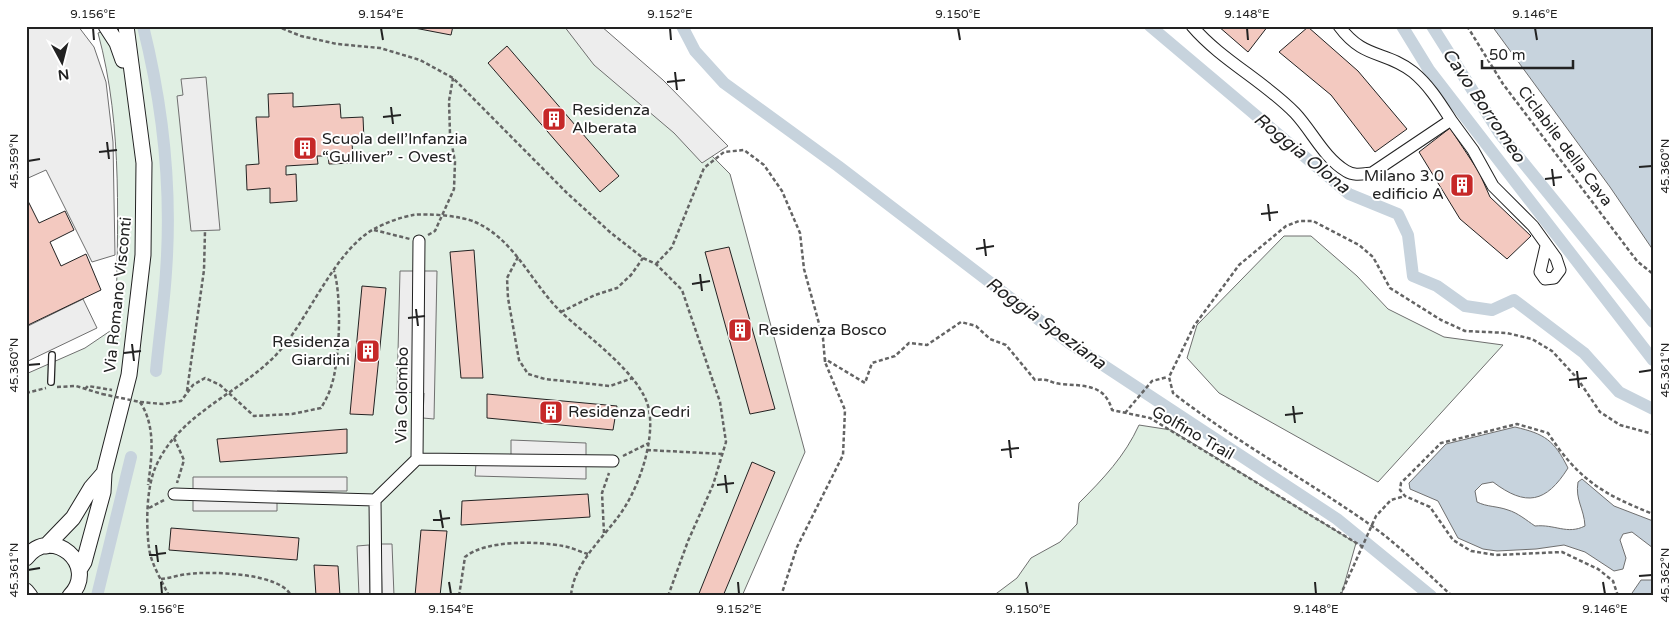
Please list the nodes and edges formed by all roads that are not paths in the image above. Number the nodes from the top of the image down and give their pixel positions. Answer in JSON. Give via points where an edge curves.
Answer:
{"nodes":[{"id":1,"x":106,"y":26,"type":"edge"},
{"id":2,"x":126,"y":26,"type":"edge"},
{"id":3,"x":1192,"y":26,"type":"edge"},
{"id":4,"x":1339,"y":26,"type":"edge"},
{"id":5,"x":133,"y":90,"type":"junction"},
{"id":6,"x":1451,"y":120,"type":"junction"},
{"id":7,"x":419,"y":241,"type":"dead end"},
{"id":8,"x":1546,"y":246,"type":"dead end"},
{"id":9,"x":52,"y":355,"type":"dead end"},
{"id":10,"x":51,"y":382,"type":"dead end"},
{"id":11,"x":417,"y":459,"type":"junction"},
{"id":12,"x":613,"y":461,"type":"road end"},
{"id":13,"x":104,"y":473,"type":"junction"},
{"id":14,"x":174,"y":494,"type":"road end"},
{"id":15,"x":375,"y":500,"type":"junction"},
{"id":16,"x":46,"y":546,"type":"junction"},
{"id":17,"x":27,"y":556,"type":"edge"},
{"id":18,"x":79,"y":570,"type":"junction"},
{"id":19,"x":26,"y":591,"type":"edge"},
{"id":20,"x":72,"y":595,"type":"edge"},
{"id":21,"x":30,"y":596,"type":"edge"},
{"id":22,"x":376,"y":596,"type":"edge"}],
"edges":[{"from":1,"to":5,"type":"street","name":"Via Romano Visconti","via":[[117,43]]},
{"from":2,"to":5,"type":"street","name":"Via Romano Visconti"},
{"from":3,"to":6,"type":"street","via":[[1294,112],[1331,159],[1346,171],[1359,175],[1372,173]]},
{"from":4,"to":6,"type":"street","via":[[1358,48],[1413,71],[1432,91]]},
{"from":5,"to":13,"type":"street","name":"Via Romano Visconti","via":[[144,163],[143,246],[135,334],[125,393]]},
{"from":6,"to":8,"type":"street","via":[[1493,186],[1532,226]]},
{"from":7,"to":11,"type":"street","name":"Via Colombo"},
{"from":9,"to":10,"type":"lane"},
{"from":11,"to":12,"type":"street","name":"Via Colombo"},
{"from":11,"to":15,"type":"street","name":"Via Colombo"},
{"from":13,"to":16,"type":"street","name":"Via Romano Visconti","via":[[73,518]]},
{"from":13,"to":18,"type":"street","name":"Via Romano Visconti","via":[[103,492]]},
{"from":14,"to":15,"type":"street"},
{"from":15,"to":22,"type":"street"},
{"from":16,"to":17,"type":"street","name":"Via Romano Visconti"},
{"from":16,"to":18,"type":"street","via":[[60,547],[70,553]]},
{"from":18,"to":20,"type":"street","name":"Via Romano Visconti","via":[[78,583]]},
{"from":19,"to":21,"type":"street"}]}
